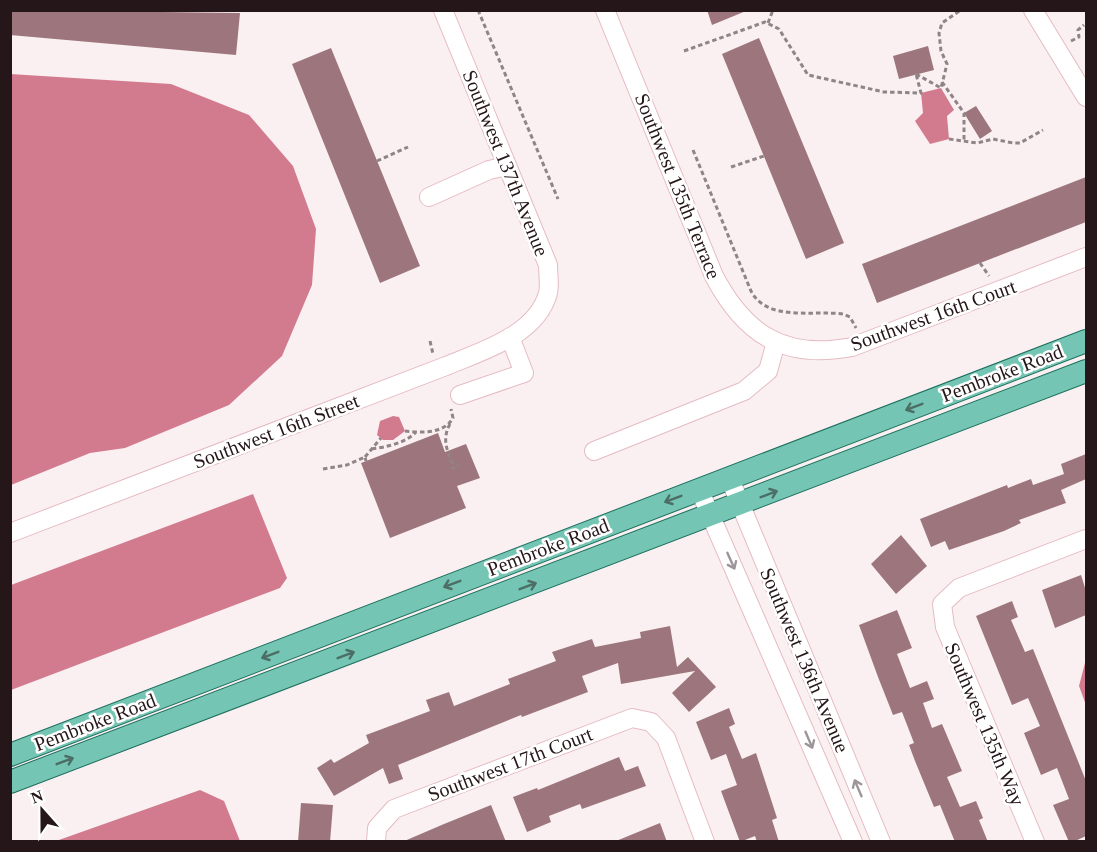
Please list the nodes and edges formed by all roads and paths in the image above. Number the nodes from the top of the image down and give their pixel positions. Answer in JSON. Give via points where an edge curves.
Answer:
{"nodes":[{"id":1,"x":443,"y":10,"type":"edge"},
{"id":2,"x":478,"y":10,"type":"edge"},
{"id":3,"x":605,"y":10,"type":"edge"},
{"id":4,"x":773,"y":10,"type":"edge"},
{"id":5,"x":961,"y":10,"type":"edge"},
{"id":6,"x":1033,"y":10,"type":"edge"},
{"id":7,"x":768,"y":23,"type":"junction"},
{"id":8,"x":1084,"y":25,"type":"dead end"},
{"id":9,"x":1057,"y":49,"type":"junction"},
{"id":10,"x":684,"y":51,"type":"dead end"},
{"id":11,"x":942,"y":82,"type":"junction"},
{"id":12,"x":1086,"y":97,"type":"edge"},
{"id":13,"x":1043,"y":130,"type":"dead end"},
{"id":14,"x":949,"y":139,"type":"dead end"},
{"id":15,"x":964,"y":141,"type":"junction"},
{"id":16,"x":408,"y":147,"type":"dead end"},
{"id":17,"x":693,"y":150,"type":"dead end"},
{"id":18,"x":764,"y":156,"type":"dead end"},
{"id":19,"x":377,"y":161,"type":"dead end"},
{"id":20,"x":507,"y":166,"type":"junction"},
{"id":21,"x":732,"y":167,"type":"dead end"},
{"id":22,"x":429,"y":197,"type":"dead end"},
{"id":23,"x":558,"y":200,"type":"dead end"},
{"id":24,"x":1086,"y":257,"type":"edge"},
{"id":25,"x":536,"y":318,"type":"joint"},
{"id":26,"x":860,"y":335,"type":"dead end"},
{"id":27,"x":510,"y":337,"type":"junction"},
{"id":28,"x":430,"y":341,"type":"dead end"},
{"id":29,"x":1086,"y":341,"type":"edge"},
{"id":30,"x":776,"y":342,"type":"junction"},
{"id":31,"x":434,"y":358,"type":"dead end"},
{"id":32,"x":1086,"y":371,"type":"edge"},
{"id":33,"x":454,"y":399,"type":"joint"},
{"id":34,"x":451,"y":423,"type":"junction"},
{"id":35,"x":405,"y":431,"type":"dead end"},
{"id":36,"x":416,"y":432,"type":"junction"},
{"id":37,"x":381,"y":438,"type":"dead end"},
{"id":38,"x":372,"y":449,"type":"junction"},
{"id":39,"x":594,"y":451,"type":"dead end"},
{"id":40,"x":459,"y":465,"type":"dead end"},
{"id":41,"x":323,"y":469,"type":"dead end"},
{"id":42,"x":729,"y":477,"type":"junction"},
{"id":43,"x":699,"y":489,"type":"junction"},
{"id":44,"x":741,"y":504,"type":"junction"},
{"id":45,"x":711,"y":516,"type":"junction"},
{"id":46,"x":10,"y":533,"type":"edge"},
{"id":47,"x":1086,"y":539,"type":"edge"},
{"id":48,"x":10,"y":755,"type":"edge"},
{"id":49,"x":10,"y":782,"type":"edge"},
{"id":50,"x":376,"y":835,"type":"edge"},
{"id":51,"x":705,"y":842,"type":"edge"},
{"id":52,"x":853,"y":842,"type":"edge"},
{"id":53,"x":881,"y":842,"type":"edge"},
{"id":54,"x":1035,"y":842,"type":"edge"}],
"edges":[{"from":1,"to":20,"type":"street","name":"Southwest 137th Avenue"},
{"from":2,"to":23,"type":"path"},
{"from":3,"to":30,"type":"street","name":"Southwest 135th Terrace","via":[[714,276],[745,322]]},
{"from":4,"to":7,"type":"path"},
{"from":5,"to":11,"type":"path","via":[[942,23],[939,33],[947,64]]},
{"from":6,"to":9,"type":"street"},
{"from":7,"to":10,"type":"path","via":[[756,23]]},
{"from":7,"to":11,"type":"path","via":[[787,38],[808,75],[884,92],[921,93],[916,74],[941,88]]},
{"from":8,"to":9,"type":"path","via":[[1078,30],[1079,37]]},
{"from":9,"to":12,"type":"street"},
{"from":11,"to":15,"type":"path","via":[[964,113]]},
{"from":13,"to":15,"type":"path","via":[[1020,143],[993,139]]},
{"from":14,"to":15,"type":"path"},
{"from":16,"to":19,"type":"path"},
{"from":17,"to":26,"type":"path","via":[[758,302],[772,310],[843,314],[855,323]]},
{"from":18,"to":21,"type":"path"},
{"from":20,"to":22,"type":"street"},
{"from":20,"to":25,"type":"street","name":"Southwest 137th Avenue","via":[[548,265],[549,292]]},
{"from":24,"to":30,"type":"street","name":"Southwest 16th Court","via":[[852,347],[819,352]]},
{"from":25,"to":27,"type":"street","name":"Southwest 16th Street"},
{"from":27,"to":33,"type":"street","via":[[524,373]]},
{"from":27,"to":46,"type":"street","name":"Southwest 16th Street","via":[[446,366]]},
{"from":28,"to":31,"type":"path"},
{"from":29,"to":42,"type":"main road","name":"Pembroke Road","one_way":true},
{"from":30,"to":39,"type":"street","via":[[768,371],[744,391]]},
{"from":44,"to":32,"type":"main road","name":"Pembroke Road","one_way":true},
{"from":33,"to":34,"type":"path"},
{"from":34,"to":36,"type":"path","via":[[426,434]]},
{"from":34,"to":40,"type":"path","via":[[445,433],[445,446],[452,469]]},
{"from":35,"to":36,"type":"path"},
{"from":36,"to":38,"type":"path","via":[[412,437]]},
{"from":37,"to":38,"type":"path"},
{"from":38,"to":41,"type":"path","via":[[366,459]]},
{"from":42,"to":43,"type":"main road","name":"Pembroke Road"},
{"from":42,"to":44,"type":"street","name":"Southwest 136th Avenue"},
{"from":43,"to":45,"type":"street","name":"Southwest 136th Avenue"},
{"from":43,"to":48,"type":"main road","name":"Pembroke Road","one_way":true},
{"from":44,"to":45,"type":"main road","name":"Pembroke Road"},
{"from":53,"to":44,"type":"street","name":"Southwest 136th Avenue","one_way":true},
{"from":49,"to":45,"type":"main road","name":"Pembroke Road","one_way":true},
{"from":45,"to":52,"type":"street","name":"Southwest 136th Avenue","one_way":true},
{"from":47,"to":54,"type":"street","name":"Southwest 135th Way","via":[[959,588],[942,604],[945,627]]},
{"from":50,"to":51,"type":"street","name":"Southwest 17th Court","via":[[394,809],[632,718],[651,722],[666,738]]}]}
